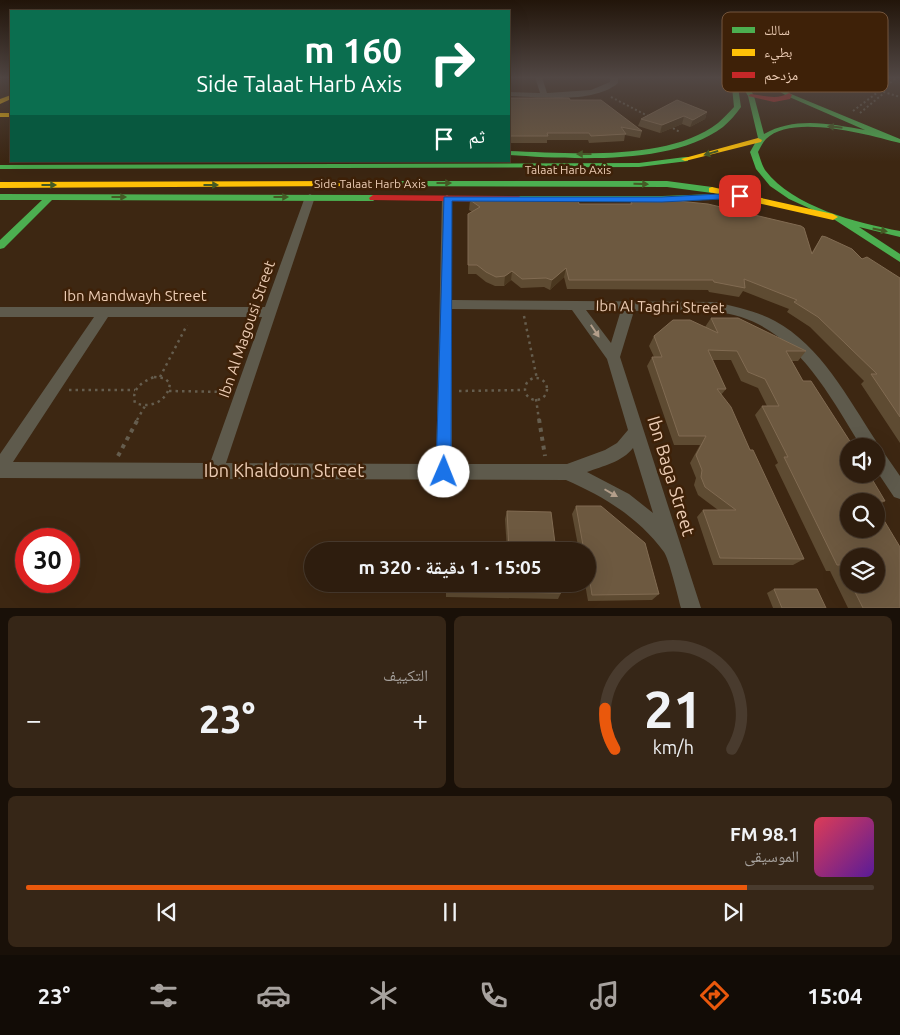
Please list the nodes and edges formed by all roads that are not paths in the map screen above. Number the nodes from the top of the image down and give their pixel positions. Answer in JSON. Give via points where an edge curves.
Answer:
{"nodes":[{"id":1,"x":738,"y":105,"type":"edge"},
{"id":2,"x":753,"y":105,"type":"edge"},
{"id":3,"x":815,"y":105,"type":"edge"},
{"id":4,"x":760,"y":139,"type":"junction"},
{"id":5,"x":896,"y":140,"type":"edge"},
{"id":6,"x":510,"y":153,"type":"edge"},
{"id":7,"x":458,"y":163,"type":"edge"},
{"id":8,"x":123,"y":164,"type":"edge"},
{"id":9,"x":598,"y":165,"type":"junction"},
{"id":10,"x":0,"y":167,"type":"edge"},
{"id":11,"x":413,"y":183,"type":"junction"},
{"id":12,"x":604,"y":183,"type":"junction"},
{"id":13,"x":0,"y":185,"type":"edge"},
{"id":14,"x":75,"y":185,"type":"junction"},
{"id":15,"x":740,"y":196,"type":"junction"},
{"id":16,"x":0,"y":197,"type":"edge"},
{"id":17,"x":27,"y":197,"type":"junction"},
{"id":18,"x":50,"y":197,"type":"junction"},
{"id":19,"x":90,"y":197,"type":"junction"},
{"id":20,"x":370,"y":197,"type":"junction"},
{"id":21,"x":310,"y":198,"type":"junction"},
{"id":22,"x":447,"y":198,"type":"junction"},
{"id":23,"x":19,"y":207,"type":"dead end"},
{"id":24,"x":836,"y":218,"type":"junction"},
{"id":25,"x":900,"y":234,"type":"edge"},
{"id":26,"x":0,"y":246,"type":"edge"},
{"id":27,"x":900,"y":259,"type":"edge"},
{"id":28,"x":446,"y":304,"type":"junction"},
{"id":29,"x":575,"y":305,"type":"junction"},
{"id":30,"x":629,"y":306,"type":"junction"},
{"id":31,"x":0,"y":312,"type":"edge"},
{"id":32,"x":104,"y":312,"type":"junction"},
{"id":33,"x":270,"y":312,"type":"junction"},
{"id":34,"x":613,"y":357,"type":"junction"},
{"id":35,"x":636,"y":432,"type":"junction"},
{"id":36,"x":865,"y":438,"type":"edge"},
{"id":37,"x":885,"y":468,"type":"edge"},
{"id":38,"x":0,"y":470,"type":"edge"},
{"id":39,"x":215,"y":471,"type":"junction"},
{"id":40,"x":444,"y":472,"type":"junction"},
{"id":41,"x":567,"y":472,"type":"junction"},
{"id":42,"x":900,"y":491,"type":"edge"},
{"id":43,"x":673,"y":549,"type":"junction"},
{"id":44,"x":691,"y":608,"type":"edge"}],
"edges":[{"from":1,"to":6,"type":"main road","one_way":true,"via":[[731,119],[716,130],[696,140],[652,150]]},
{"from":2,"to":4,"type":"main road"},
{"from":3,"to":5,"type":"main road"},
{"from":5,"to":4,"type":"main road","name":"Talaat Harb Axis","one_way":true,"via":[[864,131],[812,125],[774,130]]},
{"from":4,"to":9,"type":"main road","name":"Talaat Harb Axis","one_way":true,"via":[[664,163]]},
{"from":4,"to":24,"type":"main road","via":[[754,150],[755,162],[764,175],[780,190]]},
{"from":7,"to":8,"type":"main road","name":"Talaat Harb Axis"},
{"from":7,"to":9,"type":"main road","name":"Talaat Harb Axis"},
{"from":8,"to":10,"type":"main road","name":"Talaat Harb Axis"},
{"from":9,"to":12,"type":"main road","via":[[609,176]]},
{"from":11,"to":12,"type":"main road","name":"Talaat Harb Axis","one_way":true},
{"from":14,"to":11,"type":"main road","name":"Talaat Harb Axis","one_way":true},
{"from":11,"to":20,"type":"main road"},
{"from":12,"to":15,"type":"main road","name":"Talaat Harb Axis","one_way":true,"via":[[667,184]]},
{"from":13,"to":14,"type":"main road","name":"Talaat Harb Axis","one_way":true},
{"from":14,"to":19,"type":"main road"},
{"from":15,"to":22,"type":"main road","name":"Side Talaat Harb Axis","via":[[669,199]]},
{"from":15,"to":24,"type":"main road","name":"Talaat Harb Axis"},
{"from":16,"to":17,"type":"main road","name":"Side Talaat Harb Axis"},
{"from":17,"to":18,"type":"main road","name":"Side Talaat Harb Axis"},
{"from":17,"to":23,"type":"main road"},
{"from":18,"to":19,"type":"main road","name":"Side Talaat Harb Axis"},
{"from":18,"to":26,"type":"main road"},
{"from":19,"to":21,"type":"main road","name":"Side Talaat Harb Axis","one_way":true},
{"from":20,"to":21,"type":"main road","name":"Side Talaat Harb Axis"},
{"from":20,"to":22,"type":"main road","name":"Side Talaat Harb Axis"},
{"from":21,"to":33,"type":"street","name":"Ibn Al Magousi Street"},
{"from":22,"to":28,"type":"street"},
{"from":24,"to":25,"type":"main road","one_way":true},
{"from":24,"to":27,"type":"main road"},
{"from":28,"to":29,"type":"street","name":"Ibn Al Taghri Street"},
{"from":28,"to":40,"type":"street"},
{"from":29,"to":30,"type":"street","name":"Ibn Al Taghri Street"},
{"from":29,"to":34,"type":"street","name":"Ibn Baga Street","one_way":true},
{"from":30,"to":34,"type":"street"},
{"from":30,"to":36,"type":"street","name":"Ibn Al Taghri Street","via":[[732,308],[778,327],[804,348]]},
{"from":31,"to":32,"type":"street","name":"Ibn Mandwayh Street"},
{"from":32,"to":33,"type":"street","name":"Ibn Mandwayh Street"},
{"from":32,"to":38,"type":"street"},
{"from":33,"to":39,"type":"street","name":"Ibn Al Magousi Street"},
{"from":34,"to":35,"type":"street","name":"Ibn Baga Street"},
{"from":35,"to":41,"type":"street","name":"Ibn Khaldoun Street","via":[[610,456]]},
{"from":35,"to":43,"type":"street","name":"Ibn Baga Street"},
{"from":37,"to":42,"type":"street"},
{"from":38,"to":39,"type":"street","name":"Ibn Khaldoun Street"},
{"from":39,"to":40,"type":"street","name":"Ibn Khaldoun Street"},
{"from":40,"to":41,"type":"street","name":"Ibn Khaldoun Street"},
{"from":41,"to":43,"type":"street","name":"Ibn Khaldoun Street","one_way":true,"via":[[596,485],[640,513]]},
{"from":43,"to":44,"type":"street","name":"Ibn Baga Street"}]}
